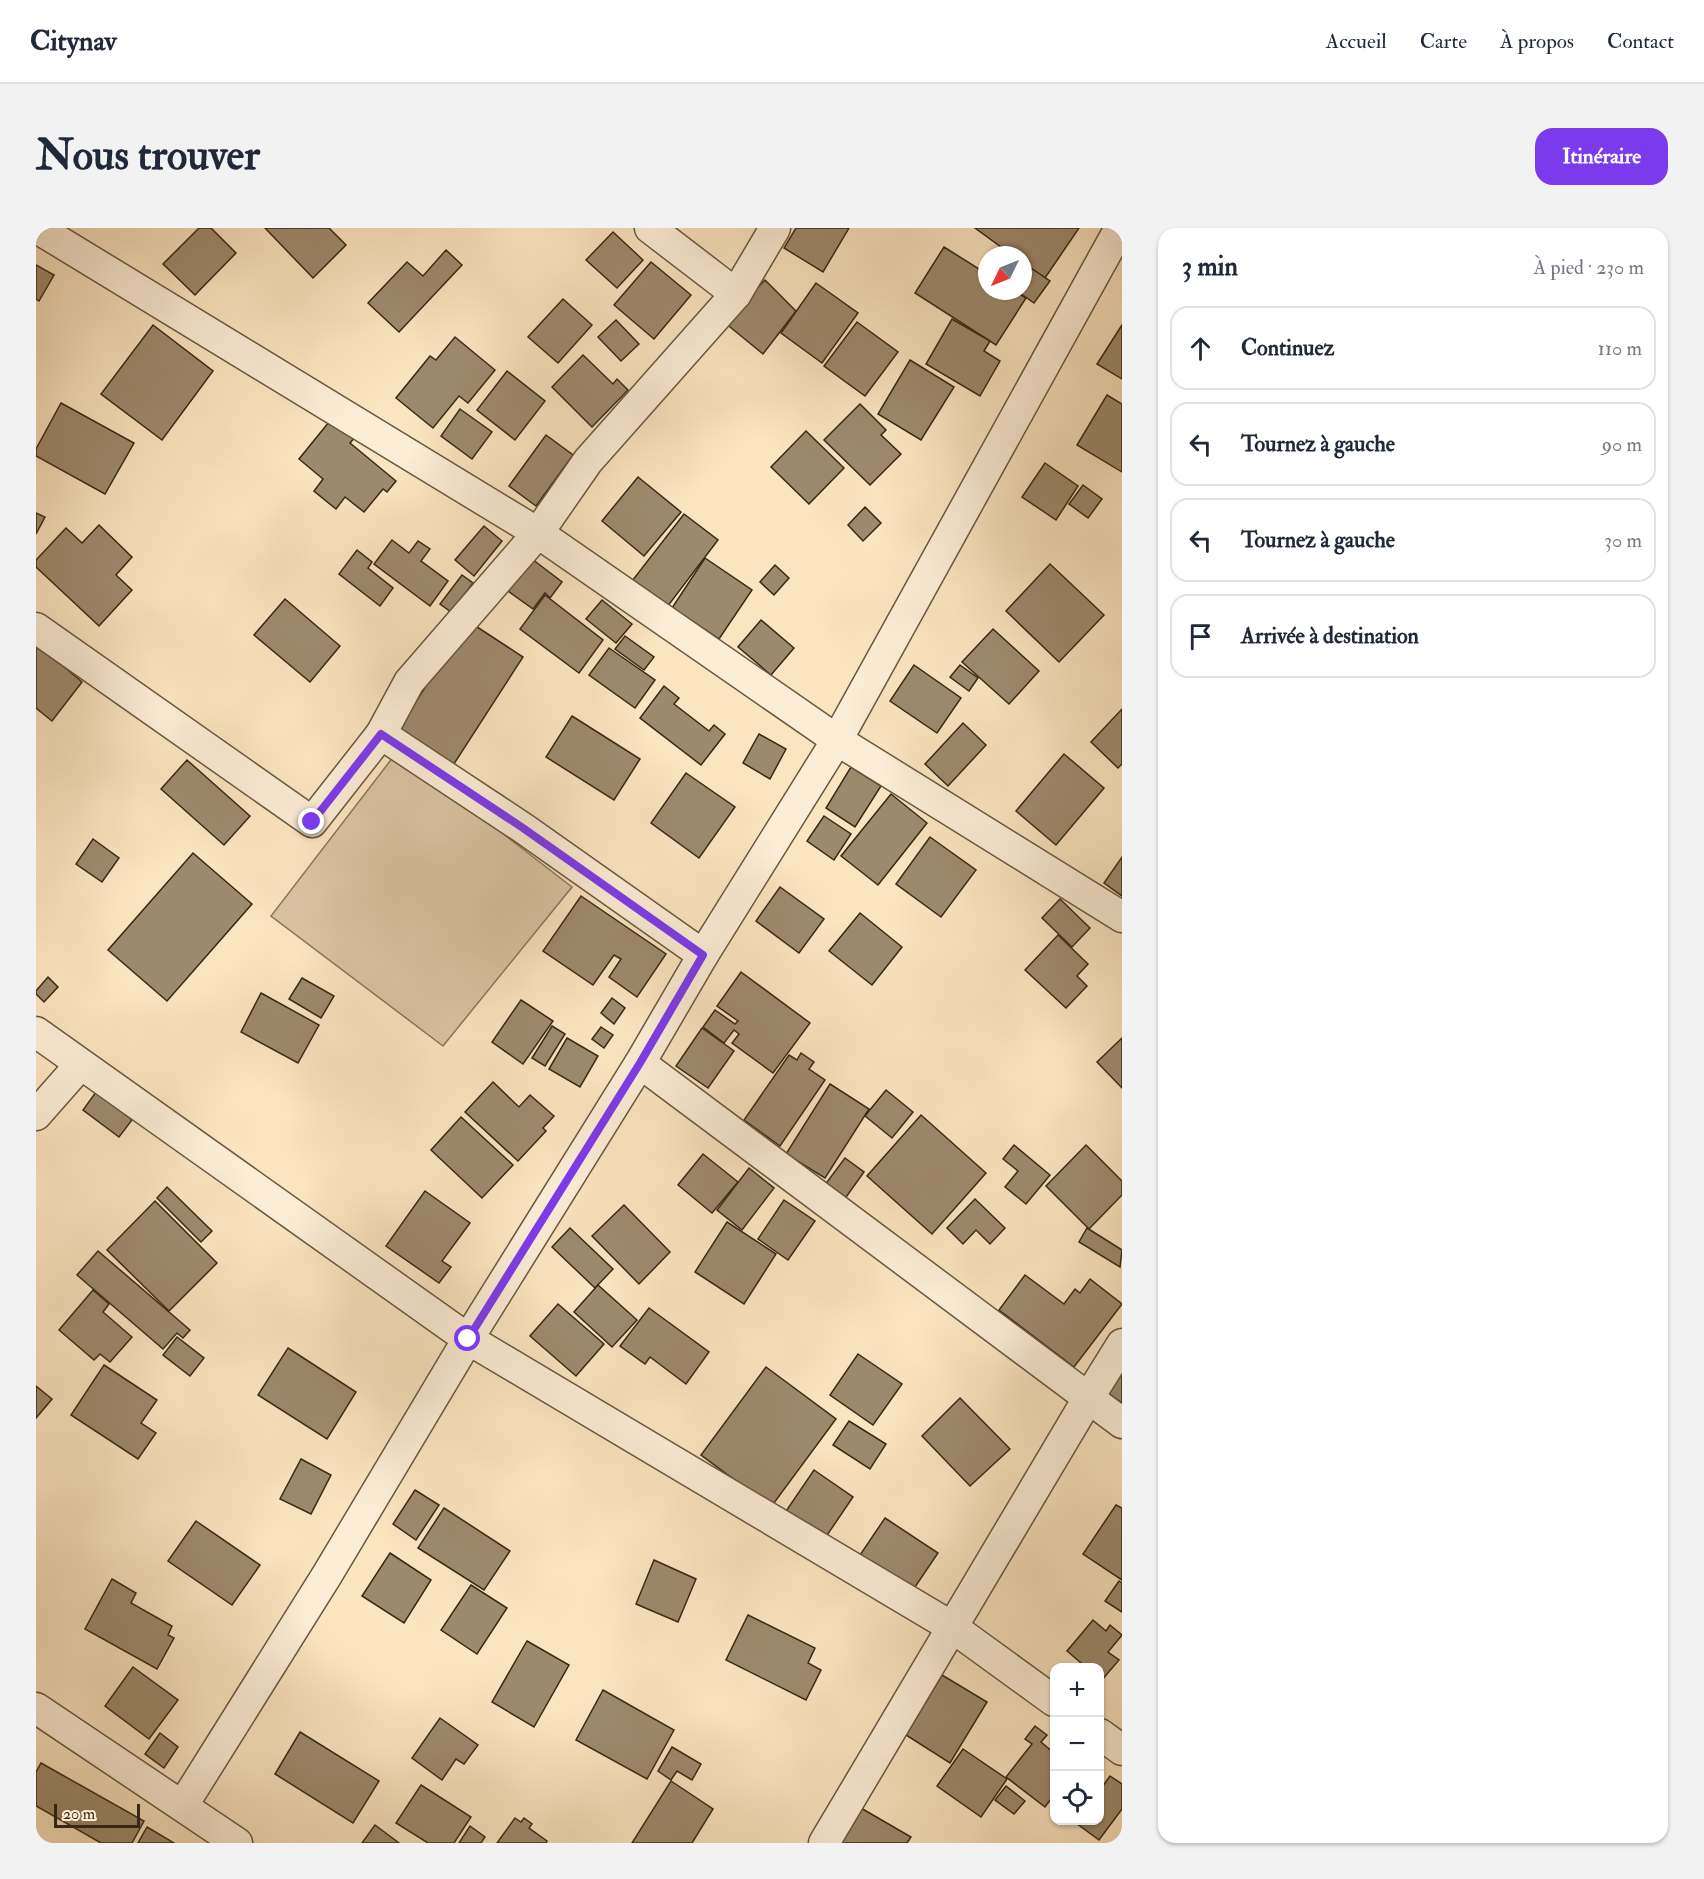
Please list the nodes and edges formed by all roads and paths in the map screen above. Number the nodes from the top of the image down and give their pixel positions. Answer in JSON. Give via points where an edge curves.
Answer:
{"nodes":[{"id":1,"x":37,"y":228,"type":"edge"},
{"id":2,"x":650,"y":228,"type":"edge"},
{"id":3,"x":775,"y":228,"type":"edge"},
{"id":4,"x":1120,"y":228,"type":"edge"},
{"id":5,"x":736,"y":294,"type":"junction"},
{"id":6,"x":538,"y":533,"type":"junction"},
{"id":7,"x":36,"y":628,"type":"edge"},
{"id":8,"x":381,"y":734,"type":"junction"},
{"id":9,"x":837,"y":740,"type":"junction"},
{"id":10,"x":1122,"y":917,"type":"edge"},
{"id":11,"x":703,"y":955,"type":"junction"},
{"id":12,"x":36,"y":1032,"type":"edge"},
{"id":13,"x":640,"y":1063,"type":"junction"},
{"id":14,"x":80,"y":1065,"type":"junction"},
{"id":15,"x":36,"y":1115,"type":"edge"},
{"id":16,"x":468,"y":1339,"type":"junction"},
{"id":17,"x":1122,"y":1344,"type":"edge"},
{"id":18,"x":1089,"y":1397,"type":"junction"},
{"id":19,"x":1122,"y":1423,"type":"edge"},
{"id":20,"x":952,"y":1627,"type":"junction"},
{"id":21,"x":1050,"y":1698,"type":"edge"},
{"id":22,"x":36,"y":1708,"type":"edge"},
{"id":23,"x":1104,"y":1737,"type":"edge"},
{"id":24,"x":1122,"y":1750,"type":"edge"},
{"id":25,"x":183,"y":1805,"type":"junction"},
{"id":26,"x":237,"y":1843,"type":"edge"},
{"id":27,"x":824,"y":1843,"type":"edge"}],
"edges":[{"from":1,"to":6,"type":"street"},
{"from":2,"to":5,"type":"street"},
{"from":3,"to":5,"type":"street"},
{"from":4,"to":9,"type":"street"},
{"from":5,"to":6,"type":"street","via":[[588,461]]},
{"from":6,"to":8,"type":"street","via":[[409,682]]},
{"from":6,"to":9,"type":"street"},
{"from":7,"to":8,"type":"street","via":[[312,822]]},
{"from":8,"to":11,"type":"street"},
{"from":9,"to":10,"type":"street"},
{"from":9,"to":11,"type":"street"},
{"from":11,"to":13,"type":"street"},
{"from":12,"to":14,"type":"street"},
{"from":13,"to":16,"type":"street"},
{"from":13,"to":18,"type":"street"},
{"from":14,"to":15,"type":"street"},
{"from":14,"to":16,"type":"street"},
{"from":16,"to":20,"type":"street"},
{"from":16,"to":25,"type":"street"},
{"from":17,"to":18,"type":"street"},
{"from":18,"to":19,"type":"street"},
{"from":18,"to":20,"type":"street"},
{"from":20,"to":21,"type":"street"},
{"from":20,"to":27,"type":"street"},
{"from":22,"to":25,"type":"street"},
{"from":23,"to":24,"type":"street"},
{"from":25,"to":26,"type":"street"}]}
